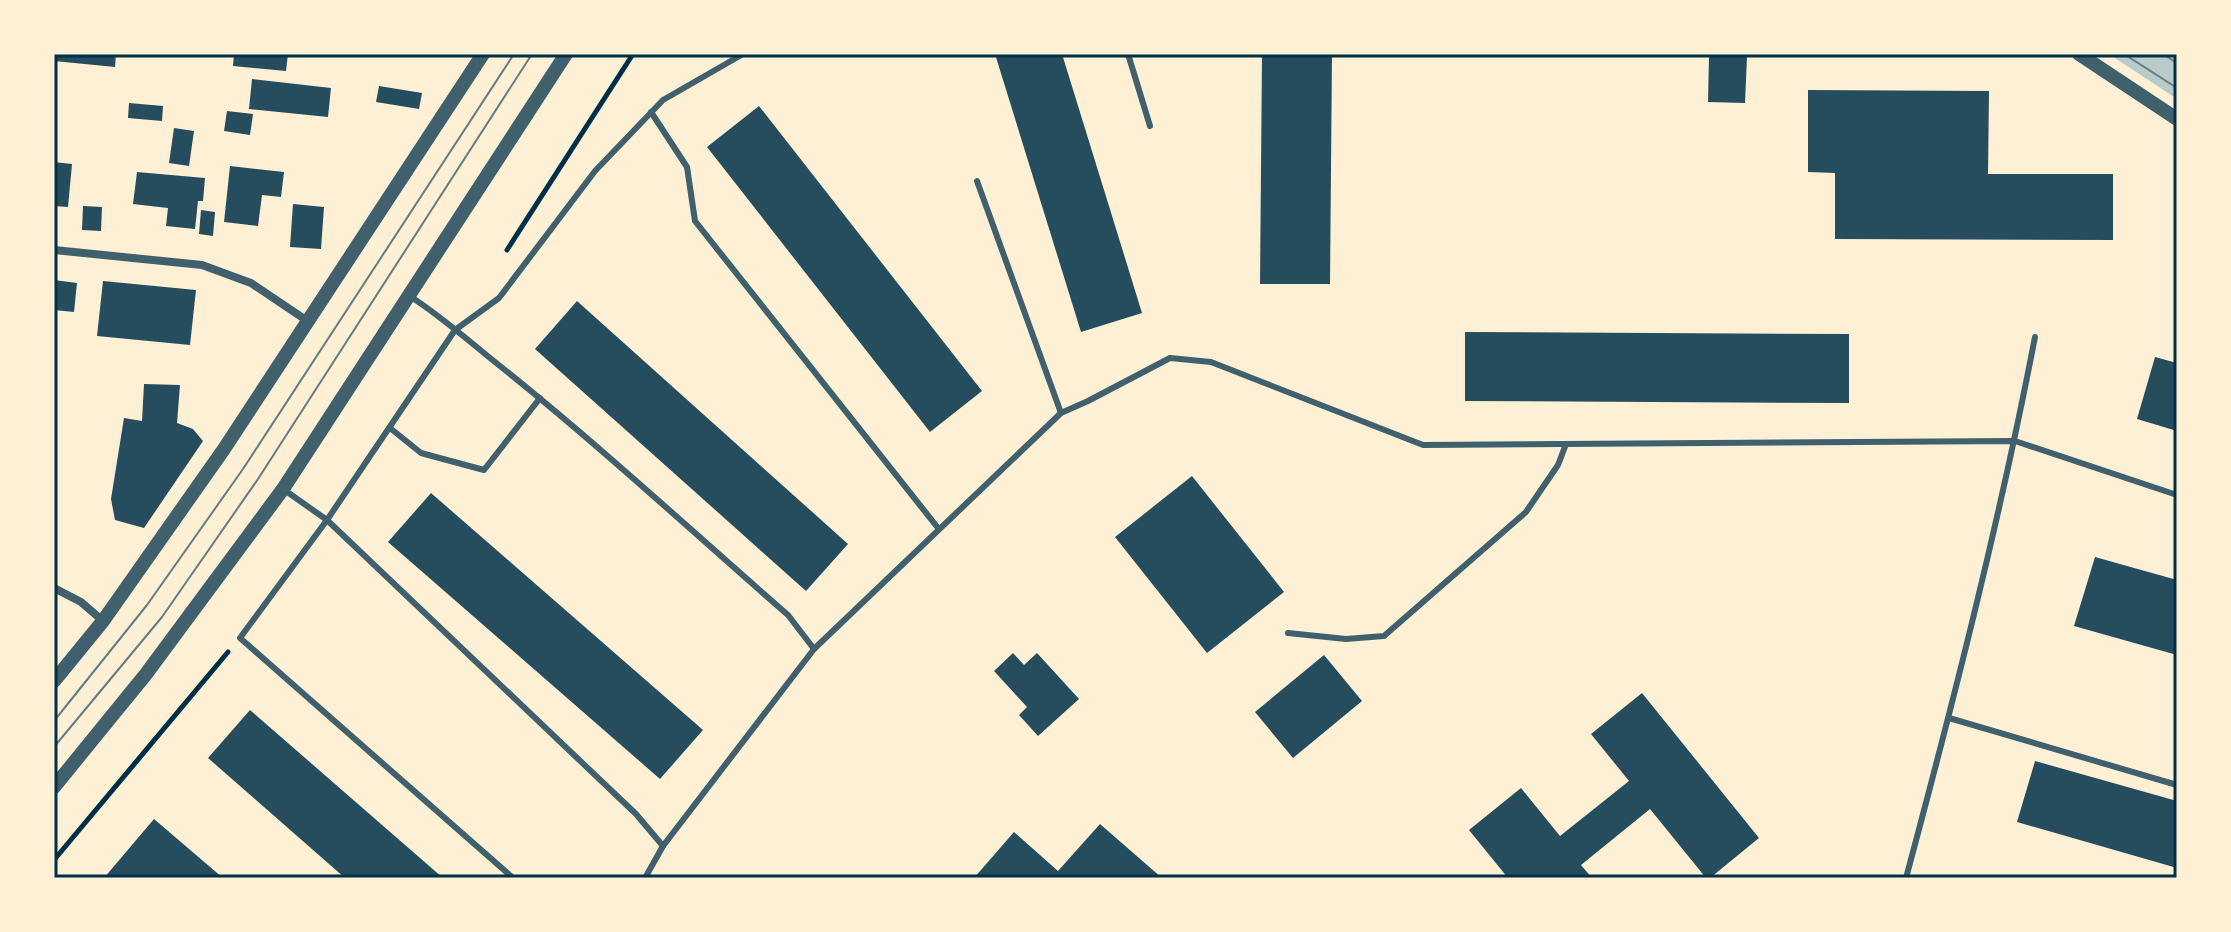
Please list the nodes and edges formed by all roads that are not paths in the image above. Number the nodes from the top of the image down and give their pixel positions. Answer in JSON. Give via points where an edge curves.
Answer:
{"nodes":[{"id":1,"x":483,"y":54,"type":"edge"},
{"id":2,"x":566,"y":54,"type":"edge"},
{"id":3,"x":743,"y":54,"type":"edge"},
{"id":4,"x":1128,"y":54,"type":"edge"},
{"id":5,"x":2079,"y":54,"type":"edge"},
{"id":6,"x":651,"y":112,"type":"junction"},
{"id":7,"x":2177,"y":119,"type":"edge"},
{"id":8,"x":1150,"y":126,"type":"dead end"},
{"id":9,"x":977,"y":181,"type":"dead end"},
{"id":10,"x":54,"y":250,"type":"edge"},
{"id":11,"x":408,"y":295,"type":"junction"},
{"id":12,"x":309,"y":322,"type":"junction"},
{"id":13,"x":455,"y":330,"type":"junction"},
{"id":14,"x":2035,"y":337,"type":"dead end"},
{"id":15,"x":540,"y":398,"type":"junction"},
{"id":16,"x":1061,"y":413,"type":"junction"},
{"id":17,"x":390,"y":428,"type":"junction"},
{"id":18,"x":2015,"y":441,"type":"junction"},
{"id":19,"x":1566,"y":444,"type":"junction"},
{"id":20,"x":283,"y":489,"type":"junction"},
{"id":21,"x":2177,"y":495,"type":"edge"},
{"id":22,"x":327,"y":520,"type":"junction"},
{"id":23,"x":938,"y":528,"type":"junction"},
{"id":24,"x":54,"y":588,"type":"edge"},
{"id":25,"x":103,"y":621,"type":"junction"},
{"id":26,"x":1288,"y":633,"type":"dead end"},
{"id":27,"x":814,"y":649,"type":"junction"},
{"id":28,"x":54,"y":681,"type":"edge"},
{"id":29,"x":1949,"y":718,"type":"junction"},
{"id":30,"x":2177,"y":785,"type":"edge"},
{"id":31,"x":54,"y":787,"type":"edge"},
{"id":32,"x":663,"y":846,"type":"junction"},
{"id":33,"x":513,"y":878,"type":"edge"},
{"id":34,"x":645,"y":878,"type":"edge"},
{"id":35,"x":1906,"y":878,"type":"edge"}],
"edges":[{"from":1,"to":12,"type":"street"},
{"from":2,"to":11,"type":"street"},
{"from":3,"to":6,"type":"lane"},
{"from":4,"to":8,"type":"lane"},
{"from":5,"to":7,"type":"street"},
{"from":6,"to":13,"type":"lane","via":[[595,171],[499,298]]},
{"from":6,"to":23,"type":"lane","via":[[687,167],[695,221]]},
{"from":9,"to":16,"type":"lane"},
{"from":10,"to":12,"type":"street","via":[[202,265],[251,283]]},
{"from":11,"to":13,"type":"lane"},
{"from":11,"to":20,"type":"street"},
{"from":12,"to":25,"type":"street"},
{"from":13,"to":15,"type":"lane"},
{"from":13,"to":17,"type":"lane"},
{"from":14,"to":18,"type":"lane"},
{"from":15,"to":17,"type":"lane","via":[[484,470],[421,453]]},
{"from":15,"to":27,"type":"lane","via":[[788,615]]},
{"from":16,"to":19,"type":"lane","via":[[1170,358],[1211,362],[1423,445]]},
{"from":16,"to":23,"type":"lane"},
{"from":17,"to":22,"type":"lane"},
{"from":18,"to":19,"type":"lane"},
{"from":18,"to":21,"type":"lane"},
{"from":18,"to":29,"type":"lane"},
{"from":19,"to":26,"type":"lane","via":[[1526,512],[1384,636],[1346,639]]},
{"from":20,"to":22,"type":"lane"},
{"from":20,"to":31,"type":"street","via":[[146,674]]},
{"from":22,"to":32,"type":"lane","via":[[636,814]]},
{"from":22,"to":33,"type":"lane","via":[[240,638]]},
{"from":23,"to":27,"type":"lane"},
{"from":24,"to":25,"type":"street"},
{"from":25,"to":28,"type":"street"},
{"from":27,"to":32,"type":"lane"},
{"from":29,"to":30,"type":"lane"},
{"from":29,"to":35,"type":"lane"},
{"from":32,"to":34,"type":"lane"}]}
